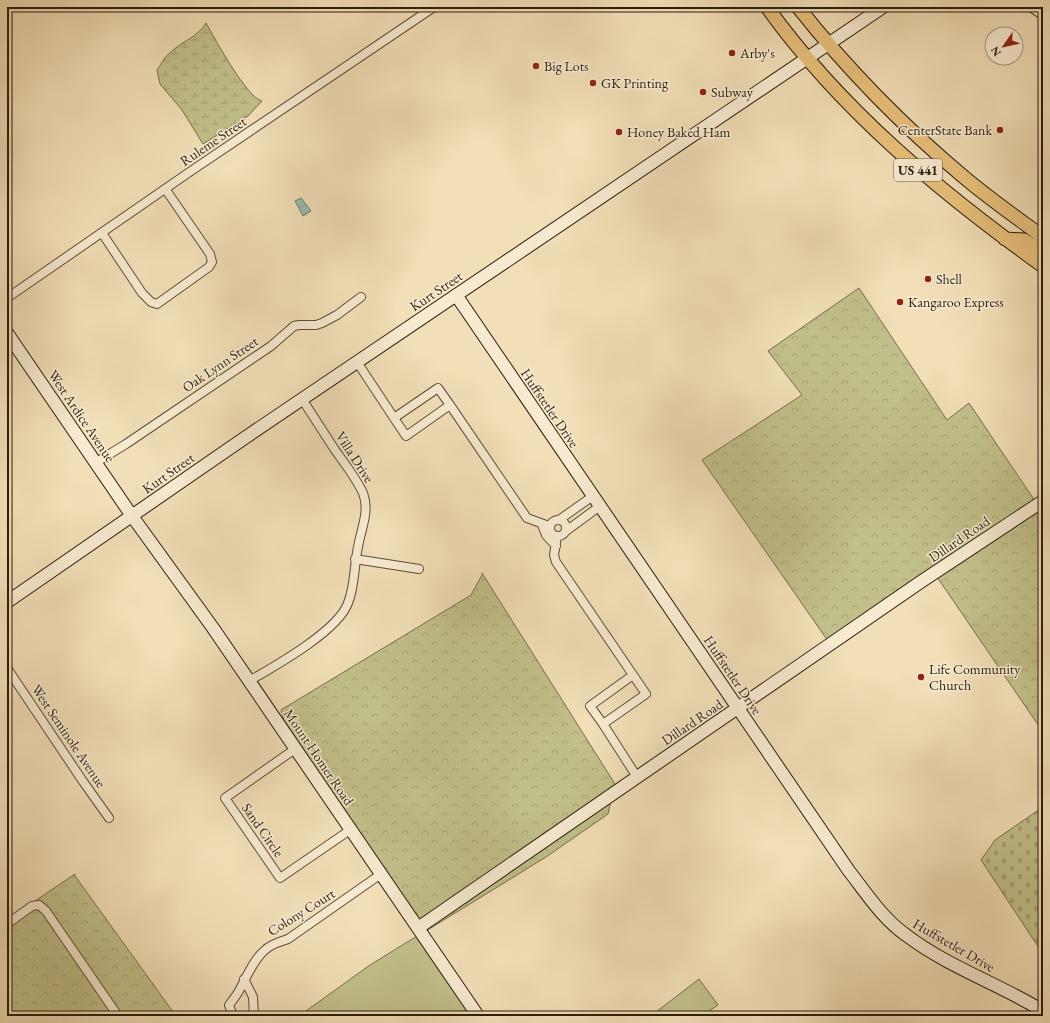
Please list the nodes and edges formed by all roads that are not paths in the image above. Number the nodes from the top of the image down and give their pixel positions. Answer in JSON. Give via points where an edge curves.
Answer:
{"nodes":[{"id":1,"x":434,"y":7,"type":"edge"},
{"id":2,"x":767,"y":7,"type":"edge"},
{"id":3,"x":798,"y":7,"type":"edge"},
{"id":4,"x":883,"y":7,"type":"edge"},
{"id":5,"x":1034,"y":7,"type":"edge"},
{"id":6,"x":1043,"y":13,"type":"edge"},
{"id":7,"x":828,"y":44,"type":"junction"},
{"id":8,"x":807,"y":58,"type":"junction"},
{"id":9,"x":166,"y":190,"type":"junction"},
{"id":10,"x":102,"y":233,"type":"junction"},
{"id":11,"x":1043,"y":237,"type":"edge"},
{"id":12,"x":1005,"y":239,"type":"junction"},
{"id":13,"x":1043,"y":252,"type":"edge"},
{"id":14,"x":1043,"y":266,"type":"edge"},
{"id":15,"x":456,"y":295,"type":"junction"},
{"id":16,"x":7,"y":298,"type":"edge"},
{"id":17,"x":361,"y":298,"type":"dead end"},
{"id":18,"x":7,"y":333,"type":"edge"},
{"id":19,"x":357,"y":362,"type":"junction"},
{"id":20,"x":302,"y":399,"type":"junction"},
{"id":21,"x":450,"y":405,"type":"junction"},
{"id":22,"x":394,"y":418,"type":"junction"},
{"id":23,"x":95,"y":463,"type":"junction"},
{"id":24,"x":593,"y":496,"type":"junction"},
{"id":25,"x":1043,"y":501,"type":"edge"},
{"id":26,"x":582,"y":503,"type":"junction"},
{"id":27,"x":600,"y":506,"type":"junction"},
{"id":28,"x":590,"y":513,"type":"junction"},
{"id":29,"x":132,"y":516,"type":"junction"},
{"id":30,"x":559,"y":520,"type":"junction"},
{"id":31,"x":545,"y":525,"type":"junction"},
{"id":32,"x":566,"y":531,"type":"junction"},
{"id":33,"x":557,"y":536,"type":"junction"},
{"id":34,"x":556,"y":546,"type":"junction"},
{"id":35,"x":355,"y":559,"type":"junction"},
{"id":36,"x":419,"y":569,"type":"dead end"},
{"id":37,"x":7,"y":602,"type":"edge"},
{"id":38,"x":7,"y":668,"type":"edge"},
{"id":39,"x":633,"y":675,"type":"junction"},
{"id":40,"x":249,"y":681,"type":"junction"},
{"id":41,"x":738,"y":708,"type":"junction"},
{"id":42,"x":603,"y":724,"type":"junction"},
{"id":43,"x":296,"y":749,"type":"junction"},
{"id":44,"x":638,"y":778,"type":"junction"},
{"id":45,"x":109,"y":818,"type":"dead end"},
{"id":46,"x":350,"y":830,"type":"junction"},
{"id":47,"x":381,"y":874,"type":"junction"},
{"id":48,"x":7,"y":924,"type":"edge"},
{"id":49,"x":418,"y":928,"type":"junction"},
{"id":50,"x":244,"y":979,"type":"junction"},
{"id":51,"x":1043,"y":1012,"type":"edge"},
{"id":52,"x":118,"y":1016,"type":"edge"},
{"id":53,"x":233,"y":1016,"type":"edge"},
{"id":54,"x":254,"y":1016,"type":"edge"},
{"id":55,"x":478,"y":1016,"type":"edge"}],
"edges":[{"from":1,"to":9,"type":"street","name":"Ruleme Street"},
{"from":2,"to":8,"type":"main road","number":"US 441"},
{"from":3,"to":7,"type":"main road","number":"US 441"},
{"from":4,"to":7,"type":"street","name":"Kurt Street"},
{"from":5,"to":6,"type":"street"},
{"from":7,"to":8,"type":"street","name":"Kurt Street"},
{"from":7,"to":11,"type":"main road","number":"US 441","via":[[894,114],[943,159]]},
{"from":8,"to":12,"type":"main road","number":"US 441","via":[[900,153],[949,196]]},
{"from":8,"to":15,"type":"street","name":"Kurt Street"},
{"from":9,"to":10,"type":"street","name":"Ruleme Street"},
{"from":9,"to":10,"type":"street","via":[[210,254],[212,262],[209,267],[157,304],[142,293]]},
{"from":10,"to":16,"type":"street","name":"Ruleme Street"},
{"from":12,"to":13,"type":"main road","via":[[1024,240]]},
{"from":12,"to":14,"type":"main road","number":"US 441"},
{"from":15,"to":19,"type":"street","name":"Kurt Street"},
{"from":15,"to":24,"type":"street","name":"Huffstetler Drive"},
{"from":17,"to":23,"type":"street","name":"Oak Lynn Street","via":[[322,323],[294,326],[266,350]]},
{"from":18,"to":23,"type":"street","name":"West Ardice Avenue"},
{"from":19,"to":20,"type":"street","name":"Kurt Street"},
{"from":19,"to":22,"type":"street"},
{"from":20,"to":29,"type":"street","name":"Kurt Street"},
{"from":20,"to":35,"type":"street","name":"Villa Drive","via":[[363,494],[366,512]]},
{"from":21,"to":22,"type":"street","via":[[438,388]]},
{"from":21,"to":22,"type":"street","via":[[406,436]]},
{"from":21,"to":31,"type":"street","via":[[528,518]]},
{"from":23,"to":29,"type":"street","name":"West Ardice Avenue"},
{"from":24,"to":26,"type":"street"},
{"from":24,"to":27,"type":"street","name":"Huffstetler Drive"},
{"from":25,"to":41,"type":"street","name":"Dillard Road"},
{"from":26,"to":28,"type":"street"},
{"from":26,"to":30,"type":"street"},
{"from":27,"to":28,"type":"street"},
{"from":27,"to":41,"type":"street","name":"Huffstetler Drive"},
{"from":28,"to":32,"type":"street"},
{"from":29,"to":37,"type":"street","name":"Kurt Street"},
{"from":29,"to":40,"type":"street","name":"Mount Homer Road"},
{"from":30,"to":31,"type":"street"},
{"from":30,"to":32,"type":"street","via":[[564,523]]},
{"from":31,"to":33,"type":"street"},
{"from":31,"to":34,"type":"street","via":[[546,535]]},
{"from":32,"to":33,"type":"street"},
{"from":33,"to":34,"type":"street"},
{"from":34,"to":39,"type":"street","via":[[556,562]]},
{"from":35,"to":36,"type":"street"},
{"from":35,"to":40,"type":"street","name":"Villa Drive","via":[[349,602],[333,626]]},
{"from":38,"to":45,"type":"street","name":"West Seminole Avenue"},
{"from":39,"to":42,"type":"street","via":[[590,706]]},
{"from":39,"to":42,"type":"street","via":[[646,694]]},
{"from":40,"to":43,"type":"street","name":"Mount Homer Road"},
{"from":41,"to":44,"type":"street","name":"Dillard Road"},
{"from":41,"to":51,"type":"street","name":"Huffstetler Drive","via":[[849,871],[891,922],[928,950]]},
{"from":42,"to":44,"type":"street"},
{"from":43,"to":46,"type":"street","name":"Mount Homer Road"},
{"from":43,"to":46,"type":"street","name":"Sand Circle","via":[[224,798],[280,878]]},
{"from":44,"to":49,"type":"street","name":"Dillard Road"},
{"from":46,"to":47,"type":"street","name":"Mount Homer Road"},
{"from":47,"to":49,"type":"street","name":"Mount Homer Road"},
{"from":47,"to":50,"type":"street","name":"Colony Court","via":[[288,939],[265,950]]},
{"from":48,"to":52,"type":"street","via":[[32,906],[39,905],[46,911]]},
{"from":49,"to":55,"type":"street","name":"Mount Homer Road"},
{"from":50,"to":53,"type":"street","name":"Colony Court","via":[[229,1004]]},
{"from":50,"to":54,"type":"street","via":[[253,997]]}]}
